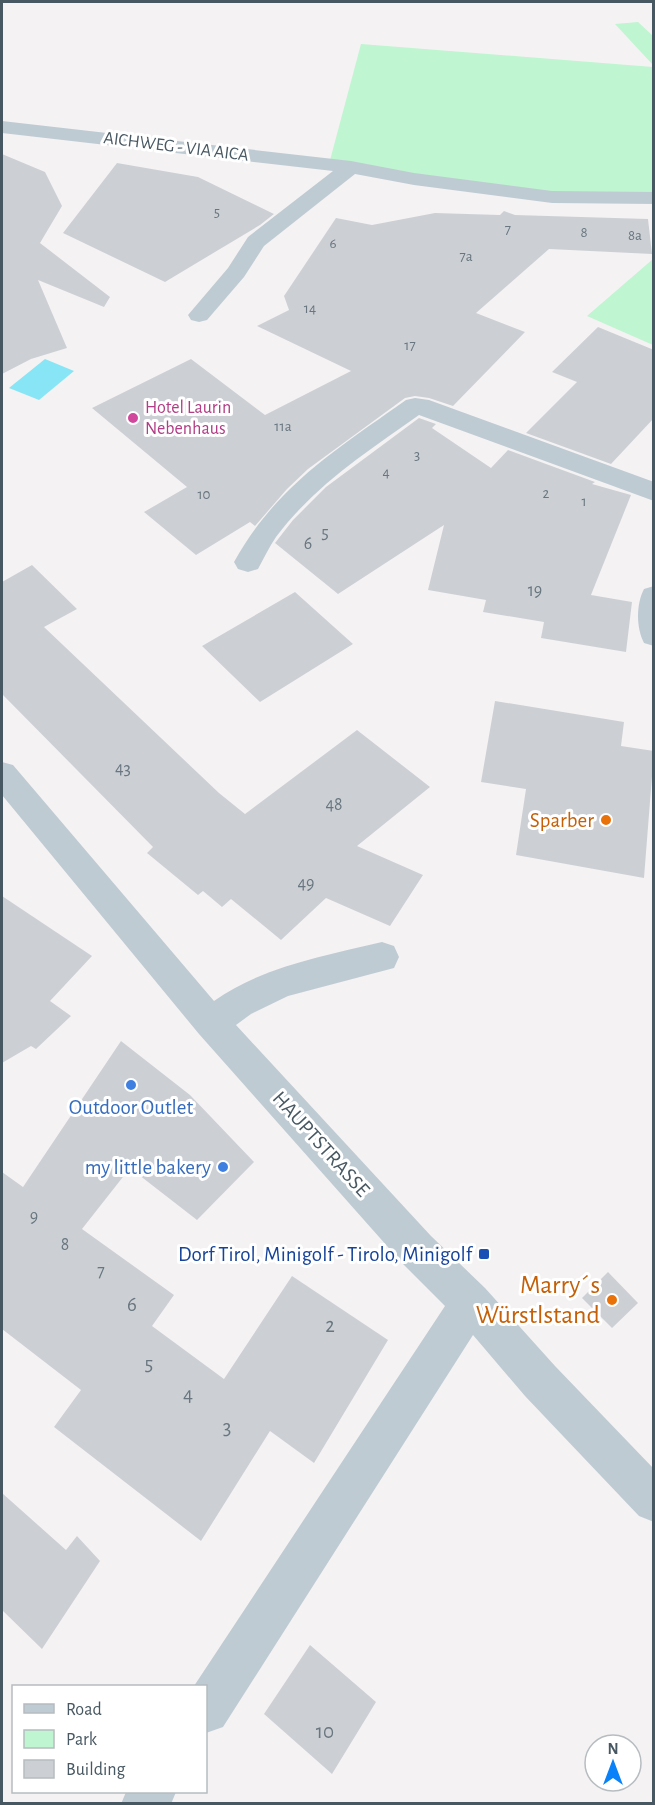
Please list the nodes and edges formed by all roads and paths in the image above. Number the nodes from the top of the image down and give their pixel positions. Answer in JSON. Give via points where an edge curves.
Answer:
{"nodes":[{"id":1,"x":2,"y":127,"type":"edge"},
{"id":2,"x":351,"y":167,"type":"junction"},
{"id":3,"x":654,"y":198,"type":"edge"},
{"id":4,"x":199,"y":315,"type":"dead end"},
{"id":5,"x":654,"y":492,"type":"edge"},
{"id":6,"x":248,"y":562,"type":"dead end"},
{"id":7,"x":654,"y":596,"type":"edge"},
{"id":8,"x":654,"y":636,"type":"edge"},
{"id":9,"x":2,"y":774,"type":"edge"},
{"id":10,"x":382,"y":957,"type":"dead end"},
{"id":11,"x":211,"y":1023,"type":"junction"},
{"id":12,"x":471,"y":1302,"type":"junction"},
{"id":13,"x":654,"y":1502,"type":"edge"},
{"id":14,"x":207,"y":1708,"type":"edge"}],
"edges":[{"from":1,"to":2,"type":"street","name":"AICHWEG - VIA AICA"},
{"from":2,"to":3,"type":"street","name":"AICHWEG - VIA AICA","via":[[552,197]]},
{"from":2,"to":4,"type":"street","via":[[256,242]]},
{"from":5,"to":6,"type":"street","via":[[415,406],[302,491],[267,530]]},
{"from":7,"to":8,"type":"street"},
{"from":9,"to":11,"type":"street","name":"HAUPTSTRASSE"},
{"from":10,"to":11,"type":"street","via":[[281,982],[239,1003]]},
{"from":11,"to":12,"type":"street","name":"HAUPTSTRASSE","via":[[417,1250]]},
{"from":12,"to":13,"type":"street","name":"HAUPTSTRASSE"},
{"from":12,"to":14,"type":"street"}]}
